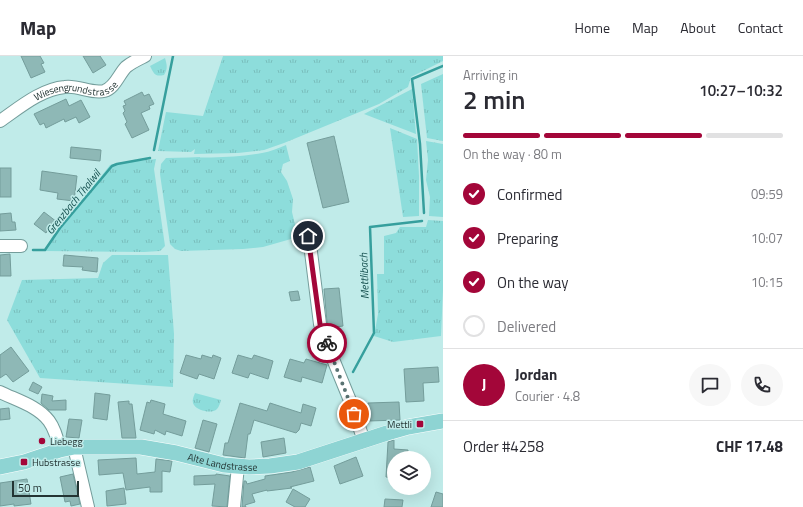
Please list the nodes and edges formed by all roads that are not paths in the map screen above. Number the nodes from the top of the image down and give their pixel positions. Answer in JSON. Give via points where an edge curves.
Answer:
{"nodes":[{"id":1,"x":145,"y":56,"type":"edge"},
{"id":2,"x":0,"y":121,"type":"edge"},
{"id":3,"x":308,"y":236,"type":"dead end"},
{"id":4,"x":0,"y":246,"type":"edge"},
{"id":5,"x":21,"y":246,"type":"dead end"},
{"id":6,"x":0,"y":392,"type":"edge"},
{"id":7,"x":443,"y":421,"type":"edge"},
{"id":8,"x":364,"y":441,"type":"junction"},
{"id":9,"x":67,"y":449,"type":"junction"},
{"id":10,"x":238,"y":466,"type":"junction"},
{"id":11,"x":0,"y":467,"type":"edge"},
{"id":12,"x":88,"y":507,"type":"edge"},
{"id":13,"x":234,"y":507,"type":"edge"}],
"edges":[{"from":1,"to":2,"type":"street","name":"Wiesengrundstrasse","via":[[128,65],[112,86],[105,90],[90,91],[76,87],[52,89]]},
{"from":3,"to":8,"type":"street","via":[[320,324]]},
{"from":4,"to":5,"type":"street"},
{"from":6,"to":9,"type":"street","via":[[42,414]]},
{"from":7,"to":8,"type":"main road","name":"Alte Landstrasse","via":[[408,427]]},
{"from":8,"to":10,"type":"main road","name":"Alte Landstrasse","via":[[298,462],[259,467]]},
{"from":9,"to":10,"type":"main road","name":"Alte Landstrasse","via":[[141,446],[212,463]]},
{"from":9,"to":11,"type":"main road","name":"Alte Landstrasse"},
{"from":9,"to":12,"type":"street"},
{"from":10,"to":13,"type":"street"}]}
